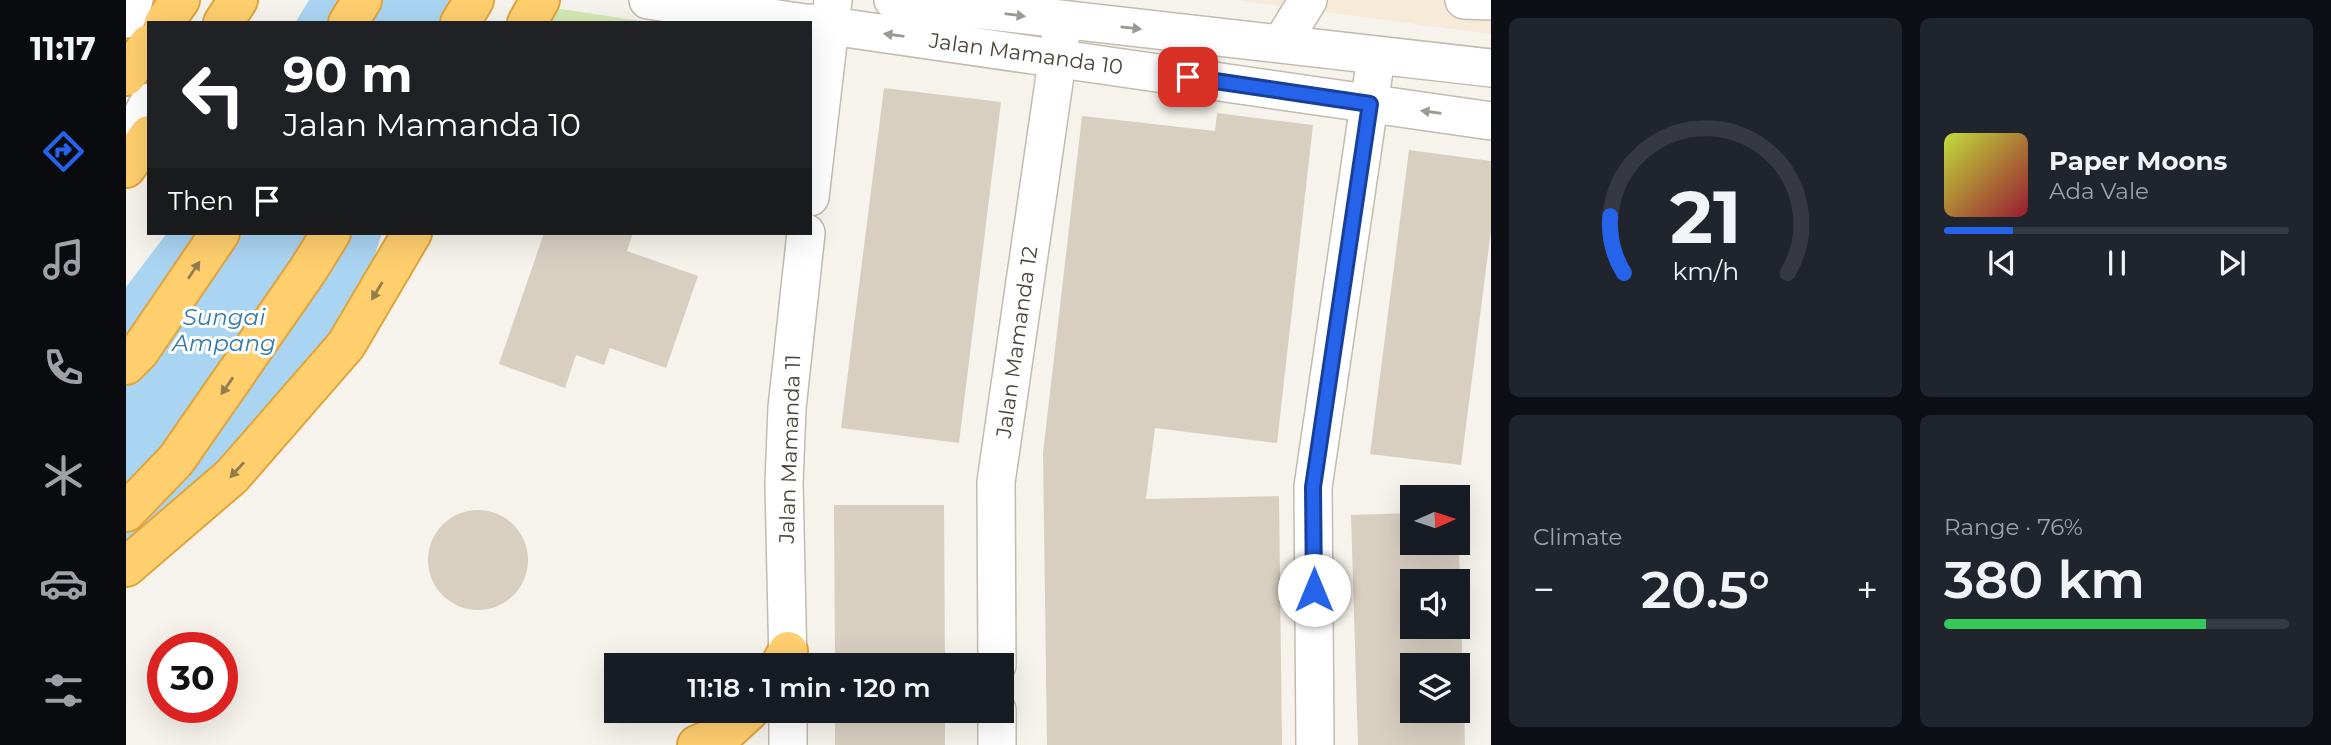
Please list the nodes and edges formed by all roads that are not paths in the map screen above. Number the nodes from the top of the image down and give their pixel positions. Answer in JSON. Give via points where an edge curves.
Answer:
{"nodes":[{"id":1,"x":134,"y":0,"type":"edge"},
{"id":2,"x":180,"y":0,"type":"edge"},
{"id":3,"x":188,"y":0,"type":"edge"},
{"id":4,"x":238,"y":0,"type":"edge"},
{"id":5,"x":362,"y":0,"type":"edge"},
{"id":6,"x":474,"y":0,"type":"edge"},
{"id":7,"x":540,"y":0,"type":"edge"},
{"id":8,"x":648,"y":0,"type":"edge"},
{"id":9,"x":893,"y":0,"type":"edge"},
{"id":10,"x":1308,"y":0,"type":"edge"},
{"id":11,"x":1464,"y":0,"type":"edge"},
{"id":12,"x":1491,"y":1,"type":"edge"},
{"id":13,"x":819,"y":18,"type":"edge"},
{"id":14,"x":126,"y":19,"type":"edge"},
{"id":15,"x":1063,"y":20,"type":"junction"},
{"id":16,"x":165,"y":21,"type":"edge"},
{"id":17,"x":181,"y":21,"type":"edge"},
{"id":18,"x":224,"y":21,"type":"edge"},
{"id":19,"x":349,"y":21,"type":"edge"},
{"id":20,"x":461,"y":21,"type":"edge"},
{"id":21,"x":528,"y":21,"type":"edge"},
{"id":22,"x":1282,"y":44,"type":"junction"},
{"id":23,"x":147,"y":47,"type":"edge"},
{"id":24,"x":1376,"y":57,"type":"junction"},
{"id":25,"x":1058,"y":58,"type":"junction"},
{"id":26,"x":1491,"y":68,"type":"edge"},
{"id":27,"x":126,"y":76,"type":"edge"},
{"id":28,"x":147,"y":88,"type":"edge"},
{"id":29,"x":126,"y":103,"type":"edge"},
{"id":30,"x":1370,"y":104,"type":"junction"},
{"id":31,"x":147,"y":106,"type":"edge"},
{"id":32,"x":1491,"y":121,"type":"edge"},
{"id":33,"x":147,"y":138,"type":"edge"},
{"id":34,"x":126,"y":147,"type":"edge"},
{"id":35,"x":812,"y":157,"type":"edge"},
{"id":36,"x":126,"y":168,"type":"edge"},
{"id":37,"x":219,"y":235,"type":"edge"},
{"id":38,"x":330,"y":235,"type":"edge"},
{"id":39,"x":411,"y":235,"type":"edge"},
{"id":40,"x":806,"y":235,"type":"edge"},
{"id":41,"x":126,"y":365,"type":"edge"},
{"id":42,"x":126,"y":512,"type":"edge"},
{"id":43,"x":126,"y":567,"type":"edge"},
{"id":44,"x":785,"y":653,"type":"edge"},
{"id":45,"x":996,"y":653,"type":"edge"},
{"id":46,"x":736,"y":723,"type":"edge"},
{"id":47,"x":788,"y":723,"type":"edge"},
{"id":48,"x":997,"y":723,"type":"edge"},
{"id":49,"x":697,"y":745,"type":"edge"},
{"id":50,"x":788,"y":745,"type":"edge"},
{"id":51,"x":997,"y":745,"type":"edge"},
{"id":52,"x":1315,"y":745,"type":"edge"}],
"edges":[{"from":1,"to":14,"type":"street"},
{"from":2,"to":16,"type":"highway"},
{"from":3,"to":17,"type":"street"},
{"from":4,"to":18,"type":"highway"},
{"from":5,"to":19,"type":"highway"},
{"from":6,"to":20,"type":"highway"},
{"from":7,"to":21,"type":"highway"},
{"from":8,"to":13,"type":"street","name":"Jalan Mamanda 10"},
{"from":9,"to":15,"type":"street","name":"Jalan Mamanda 10","one_way":true},
{"from":10,"to":22,"type":"street"},
{"from":11,"to":12,"type":"street"},
{"from":25,"to":13,"type":"street","name":"Jalan Mamanda 10","one_way":true},
{"from":13,"to":35,"type":"street"},
{"from":15,"to":22,"type":"street","name":"Jalan Mamanda 10","one_way":true},
{"from":15,"to":25,"type":"street","name":"Jalan Mamanda 12"},
{"from":22,"to":24,"type":"street","name":"Jalan Mamanda 10"},
{"from":23,"to":27,"type":"highway"},
{"from":24,"to":26,"type":"street","name":"Jalan Mamanda 10"},
{"from":24,"to":30,"type":"street"},
{"from":25,"to":30,"type":"street","name":"Jalan Mamanda 10"},
{"from":25,"to":45,"type":"street","name":"Jalan Mamanda 12","via":[[996,482]]},
{"from":28,"to":29,"type":"street"},
{"from":32,"to":30,"type":"street","name":"Jalan Mamanda 10","one_way":true},
{"from":30,"to":52,"type":"street","via":[[1313,487]]},
{"from":31,"to":34,"type":"street"},
{"from":33,"to":36,"type":"highway"},
{"from":41,"to":37,"type":"highway","one_way":true},
{"from":38,"to":42,"type":"highway","one_way":true,"via":[[176,460]]},
{"from":39,"to":43,"type":"highway","one_way":true,"via":[[346,345],[232,476]]},
{"from":40,"to":44,"type":"street","name":"Jalan Mamanda 11","via":[[787,408]]},
{"from":46,"to":49,"type":"highway"},
{"from":47,"to":50,"type":"street"},
{"from":48,"to":51,"type":"street"}]}
